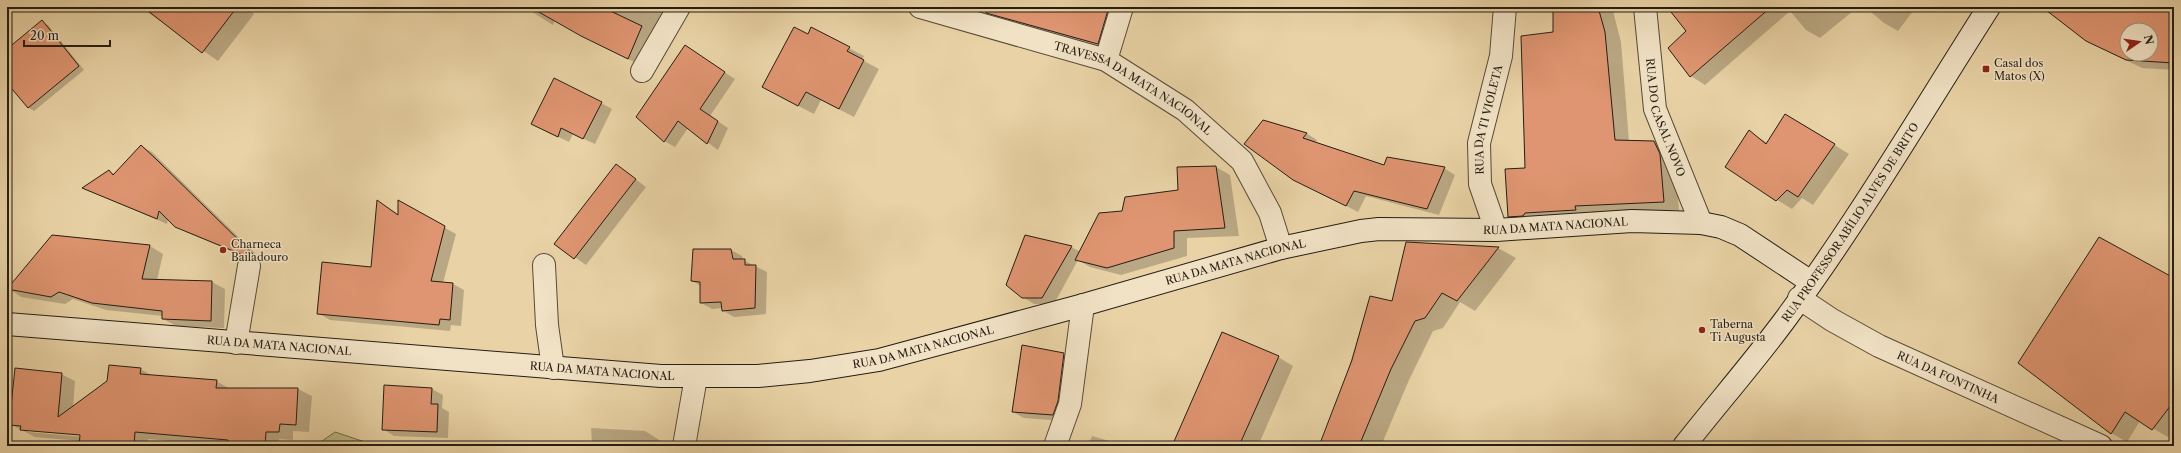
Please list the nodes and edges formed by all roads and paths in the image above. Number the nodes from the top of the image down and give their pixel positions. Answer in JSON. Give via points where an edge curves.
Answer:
{"nodes":[{"id":1,"x":679,"y":7,"type":"edge"},
{"id":2,"x":920,"y":7,"type":"edge"},
{"id":3,"x":1122,"y":7,"type":"edge"},
{"id":4,"x":1505,"y":7,"type":"edge"},
{"id":5,"x":1645,"y":7,"type":"edge"},
{"id":6,"x":1989,"y":7,"type":"edge"},
{"id":7,"x":1106,"y":60,"type":"junction"},
{"id":8,"x":642,"y":71,"type":"dead end"},
{"id":9,"x":1701,"y":223,"type":"junction"},
{"id":10,"x":1496,"y":230,"type":"junction"},
{"id":11,"x":1281,"y":248,"type":"junction"},
{"id":12,"x":544,"y":265,"type":"dead end"},
{"id":13,"x":250,"y":266,"type":"dead end"},
{"id":14,"x":1805,"y":290,"type":"junction"},
{"id":15,"x":1083,"y":305,"type":"junction"},
{"id":16,"x":7,"y":324,"type":"edge"},
{"id":17,"x":236,"y":343,"type":"junction"},
{"id":18,"x":553,"y":368,"type":"junction"},
{"id":19,"x":696,"y":377,"type":"junction"},
{"id":20,"x":684,"y":446,"type":"edge"},
{"id":21,"x":1055,"y":446,"type":"edge"},
{"id":22,"x":1684,"y":446,"type":"edge"},
{"id":23,"x":2101,"y":446,"type":"edge"}],
"edges":[{"from":1,"to":8,"type":"street"},
{"from":2,"to":7,"type":"street","name":"TRAVESSA DA MATA NACIONAL"},
{"from":3,"to":7,"type":"street"},
{"from":4,"to":10,"type":"street","name":"RUA DA TI VIOLETA","via":[[1501,56],[1479,143],[1480,184]]},
{"from":5,"to":9,"type":"street","name":"RUA DO CASAL NOVO","via":[[1655,109]]},
{"from":6,"to":14,"type":"street","name":"RUA PROFESSOR ABÍLIO ALVES DE BRITO","via":[[1856,217]]},
{"from":7,"to":11,"type":"street","name":"TRAVESSA DA MATA NACIONAL","via":[[1185,110],[1242,162],[1270,213]]},
{"from":9,"to":10,"type":"street","name":"RUA DA MATA NACIONAL","via":[[1632,221]]},
{"from":9,"to":14,"type":"street","name":"RUA DA MATA NACIONAL","via":[[1721,227],[1740,235]]},
{"from":10,"to":11,"type":"street","name":"RUA DA MATA NACIONAL","via":[[1379,229]]},
{"from":11,"to":15,"type":"street","name":"RUA DA MATA NACIONAL"},
{"from":12,"to":18,"type":"street","via":[[547,325]]},
{"from":13,"to":17,"type":"street"},
{"from":14,"to":22,"type":"street","name":"RUA PROFESSOR ABÍLIO ALVES DE BRITO","via":[[1784,321]]},
{"from":14,"to":23,"type":"street","name":"RUA DA FONTINHA","via":[[1832,320],[1879,346]]},
{"from":15,"to":19,"type":"street","name":"RUA DA MATA NACIONAL","via":[[844,367],[758,376]]},
{"from":15,"to":21,"type":"street","via":[[1070,404]]},
{"from":16,"to":17,"type":"street","name":"RUA DA MATA NACIONAL"},
{"from":17,"to":18,"type":"street","name":"RUA DA MATA NACIONAL"},
{"from":18,"to":19,"type":"street","name":"RUA DA MATA NACIONAL"},
{"from":19,"to":20,"type":"street"}]}
